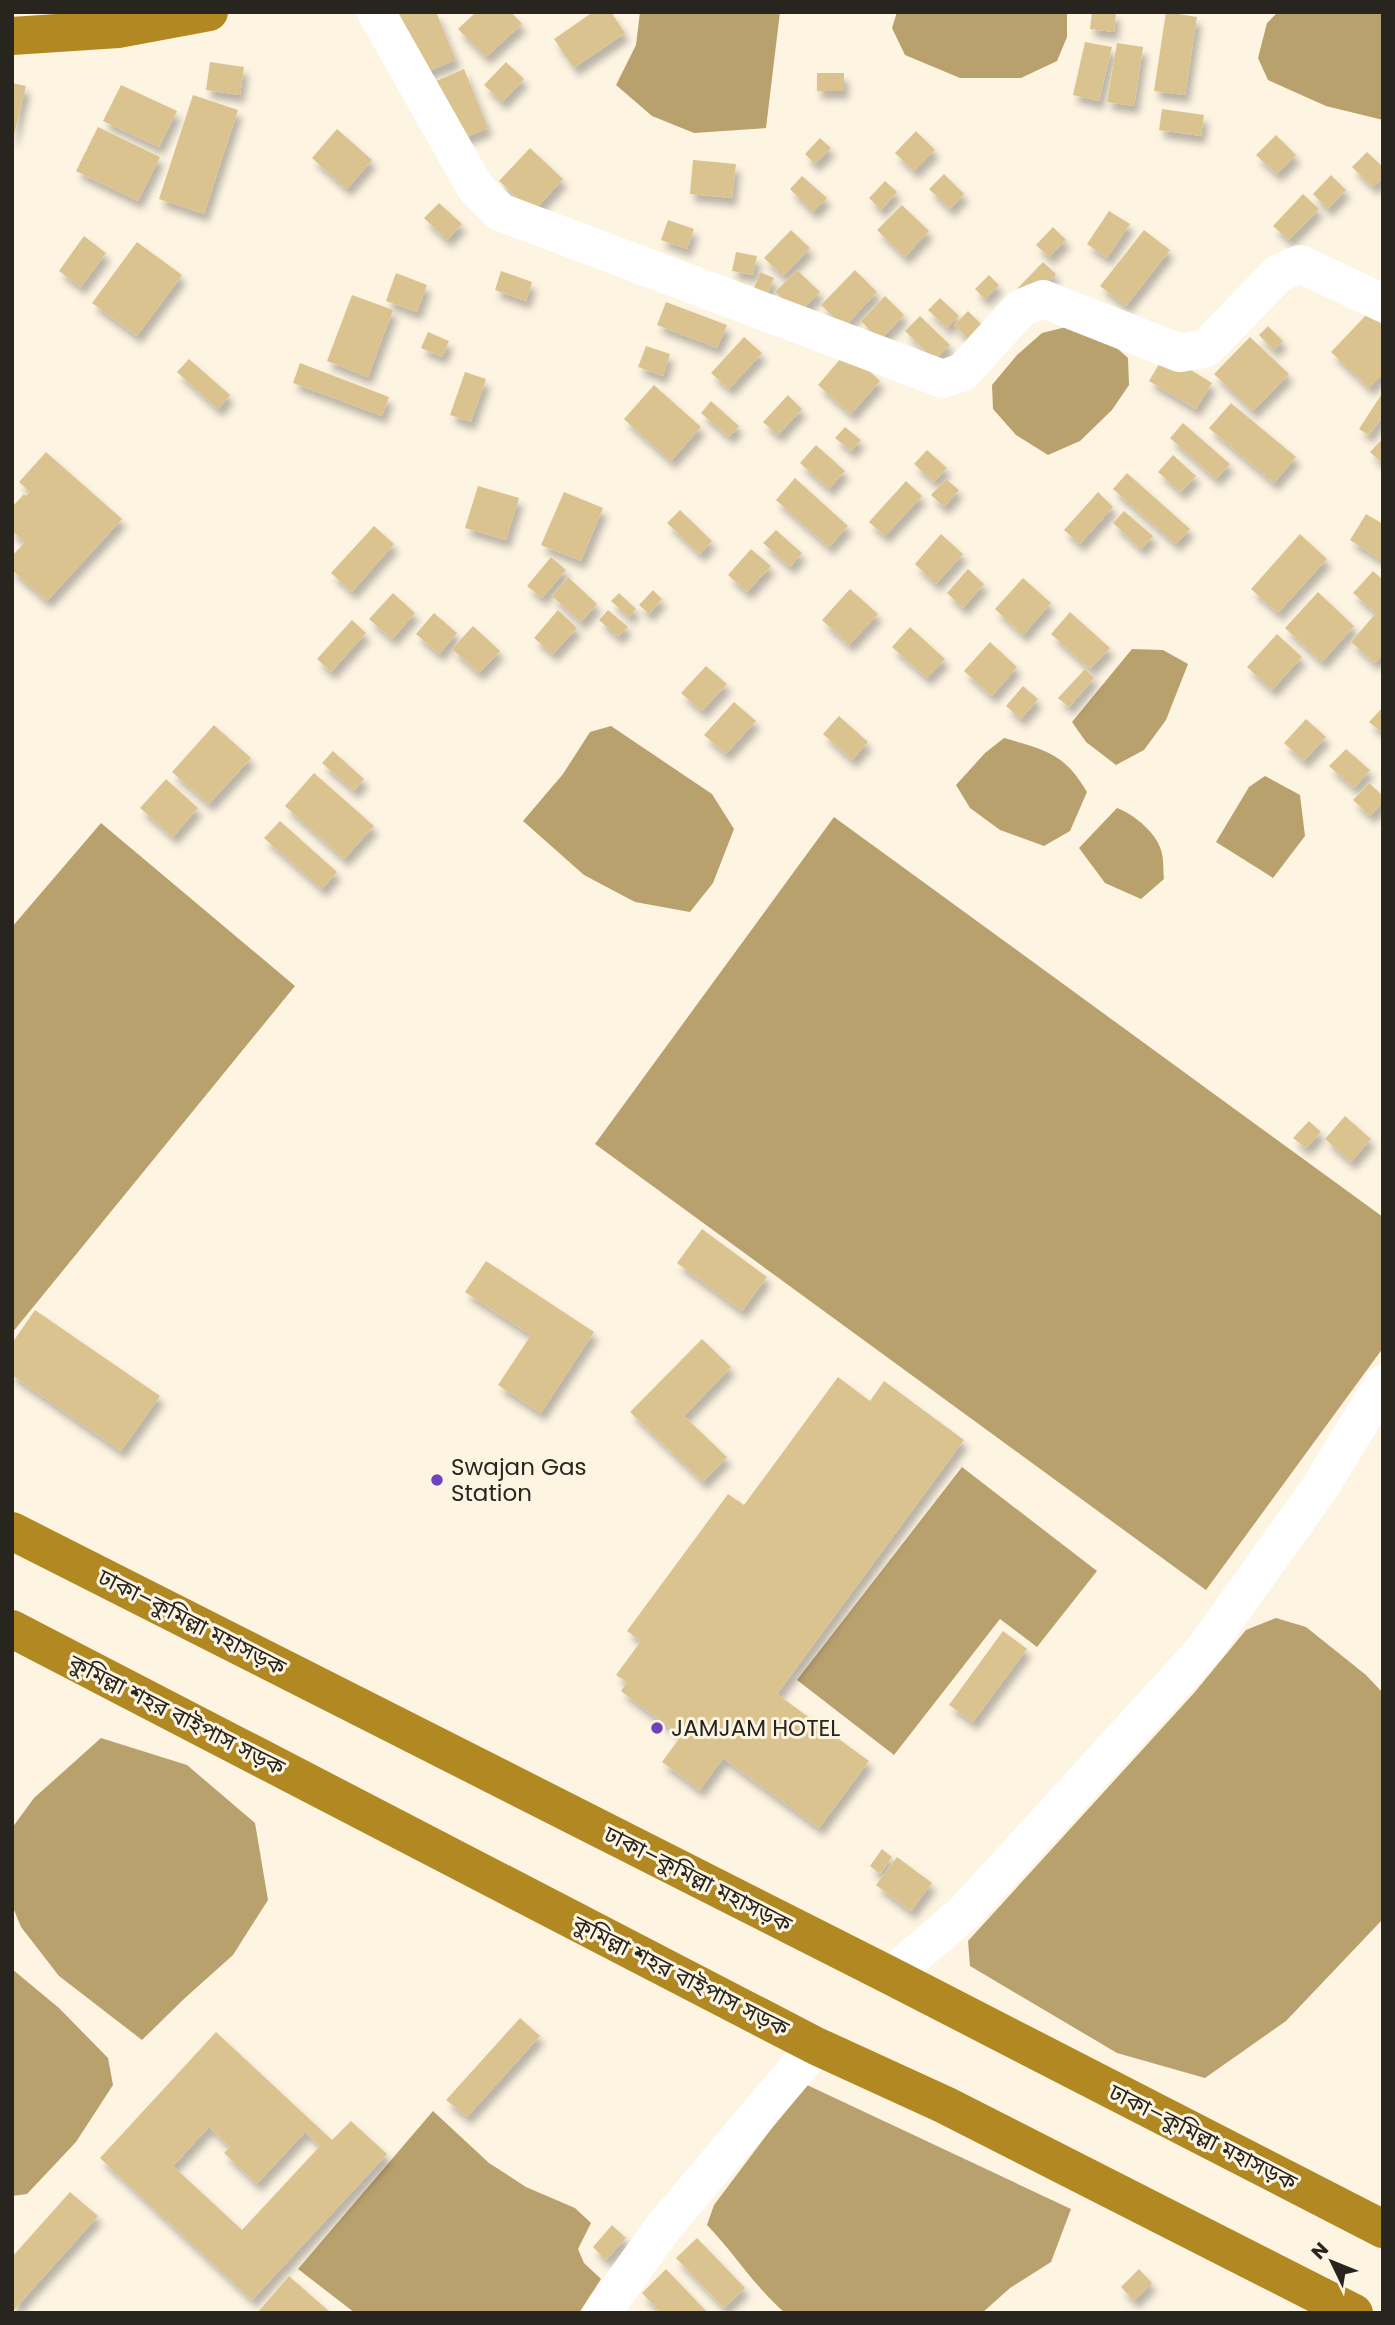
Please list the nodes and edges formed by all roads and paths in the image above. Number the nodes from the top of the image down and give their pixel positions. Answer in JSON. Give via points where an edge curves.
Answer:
{"nodes":[{"id":1,"x":209,"y":12,"type":"edge"},
{"id":2,"x":376,"y":12,"type":"edge"},
{"id":3,"x":12,"y":36,"type":"edge"},
{"id":4,"x":1383,"y":303,"type":"edge"},
{"id":5,"x":1383,"y":1384,"type":"edge"},
{"id":6,"x":12,"y":1531,"type":"edge"},
{"id":7,"x":12,"y":1629,"type":"edge"},
{"id":8,"x":891,"y":1976,"type":"junction"},
{"id":9,"x":816,"y":2046,"type":"junction"},
{"id":10,"x":1383,"y":2229,"type":"edge"},
{"id":11,"x":602,"y":2313,"type":"edge"},
{"id":12,"x":1354,"y":2313,"type":"edge"}],
"edges":[{"from":1,"to":3,"type":"highway","via":[[118,29]]},
{"from":2,"to":4,"type":"street","via":[[475,187],[500,212],[943,379],[963,372],[1021,308],[1043,299],[1180,353],[1206,348],[1279,273],[1300,264]]},
{"from":5,"to":8,"type":"street","via":[[1319,1489],[1203,1651],[965,1912]]},
{"from":6,"to":8,"type":"highway","name":"ঢাকা–কুমিল্লা মহাসড়ক"},
{"from":7,"to":9,"type":"highway","name":"কুমিল্লা শহর বাইপাস সড়ক"},
{"from":8,"to":10,"type":"highway","name":"ঢাকা–কুমিল্লা মহাসড়ক"},
{"from":9,"to":11,"type":"street","via":[[662,2230]]},
{"from":9,"to":12,"type":"highway","name":"কুমিল্লা শহর বাইপাস সড়ক","via":[[945,2105]]}]}
